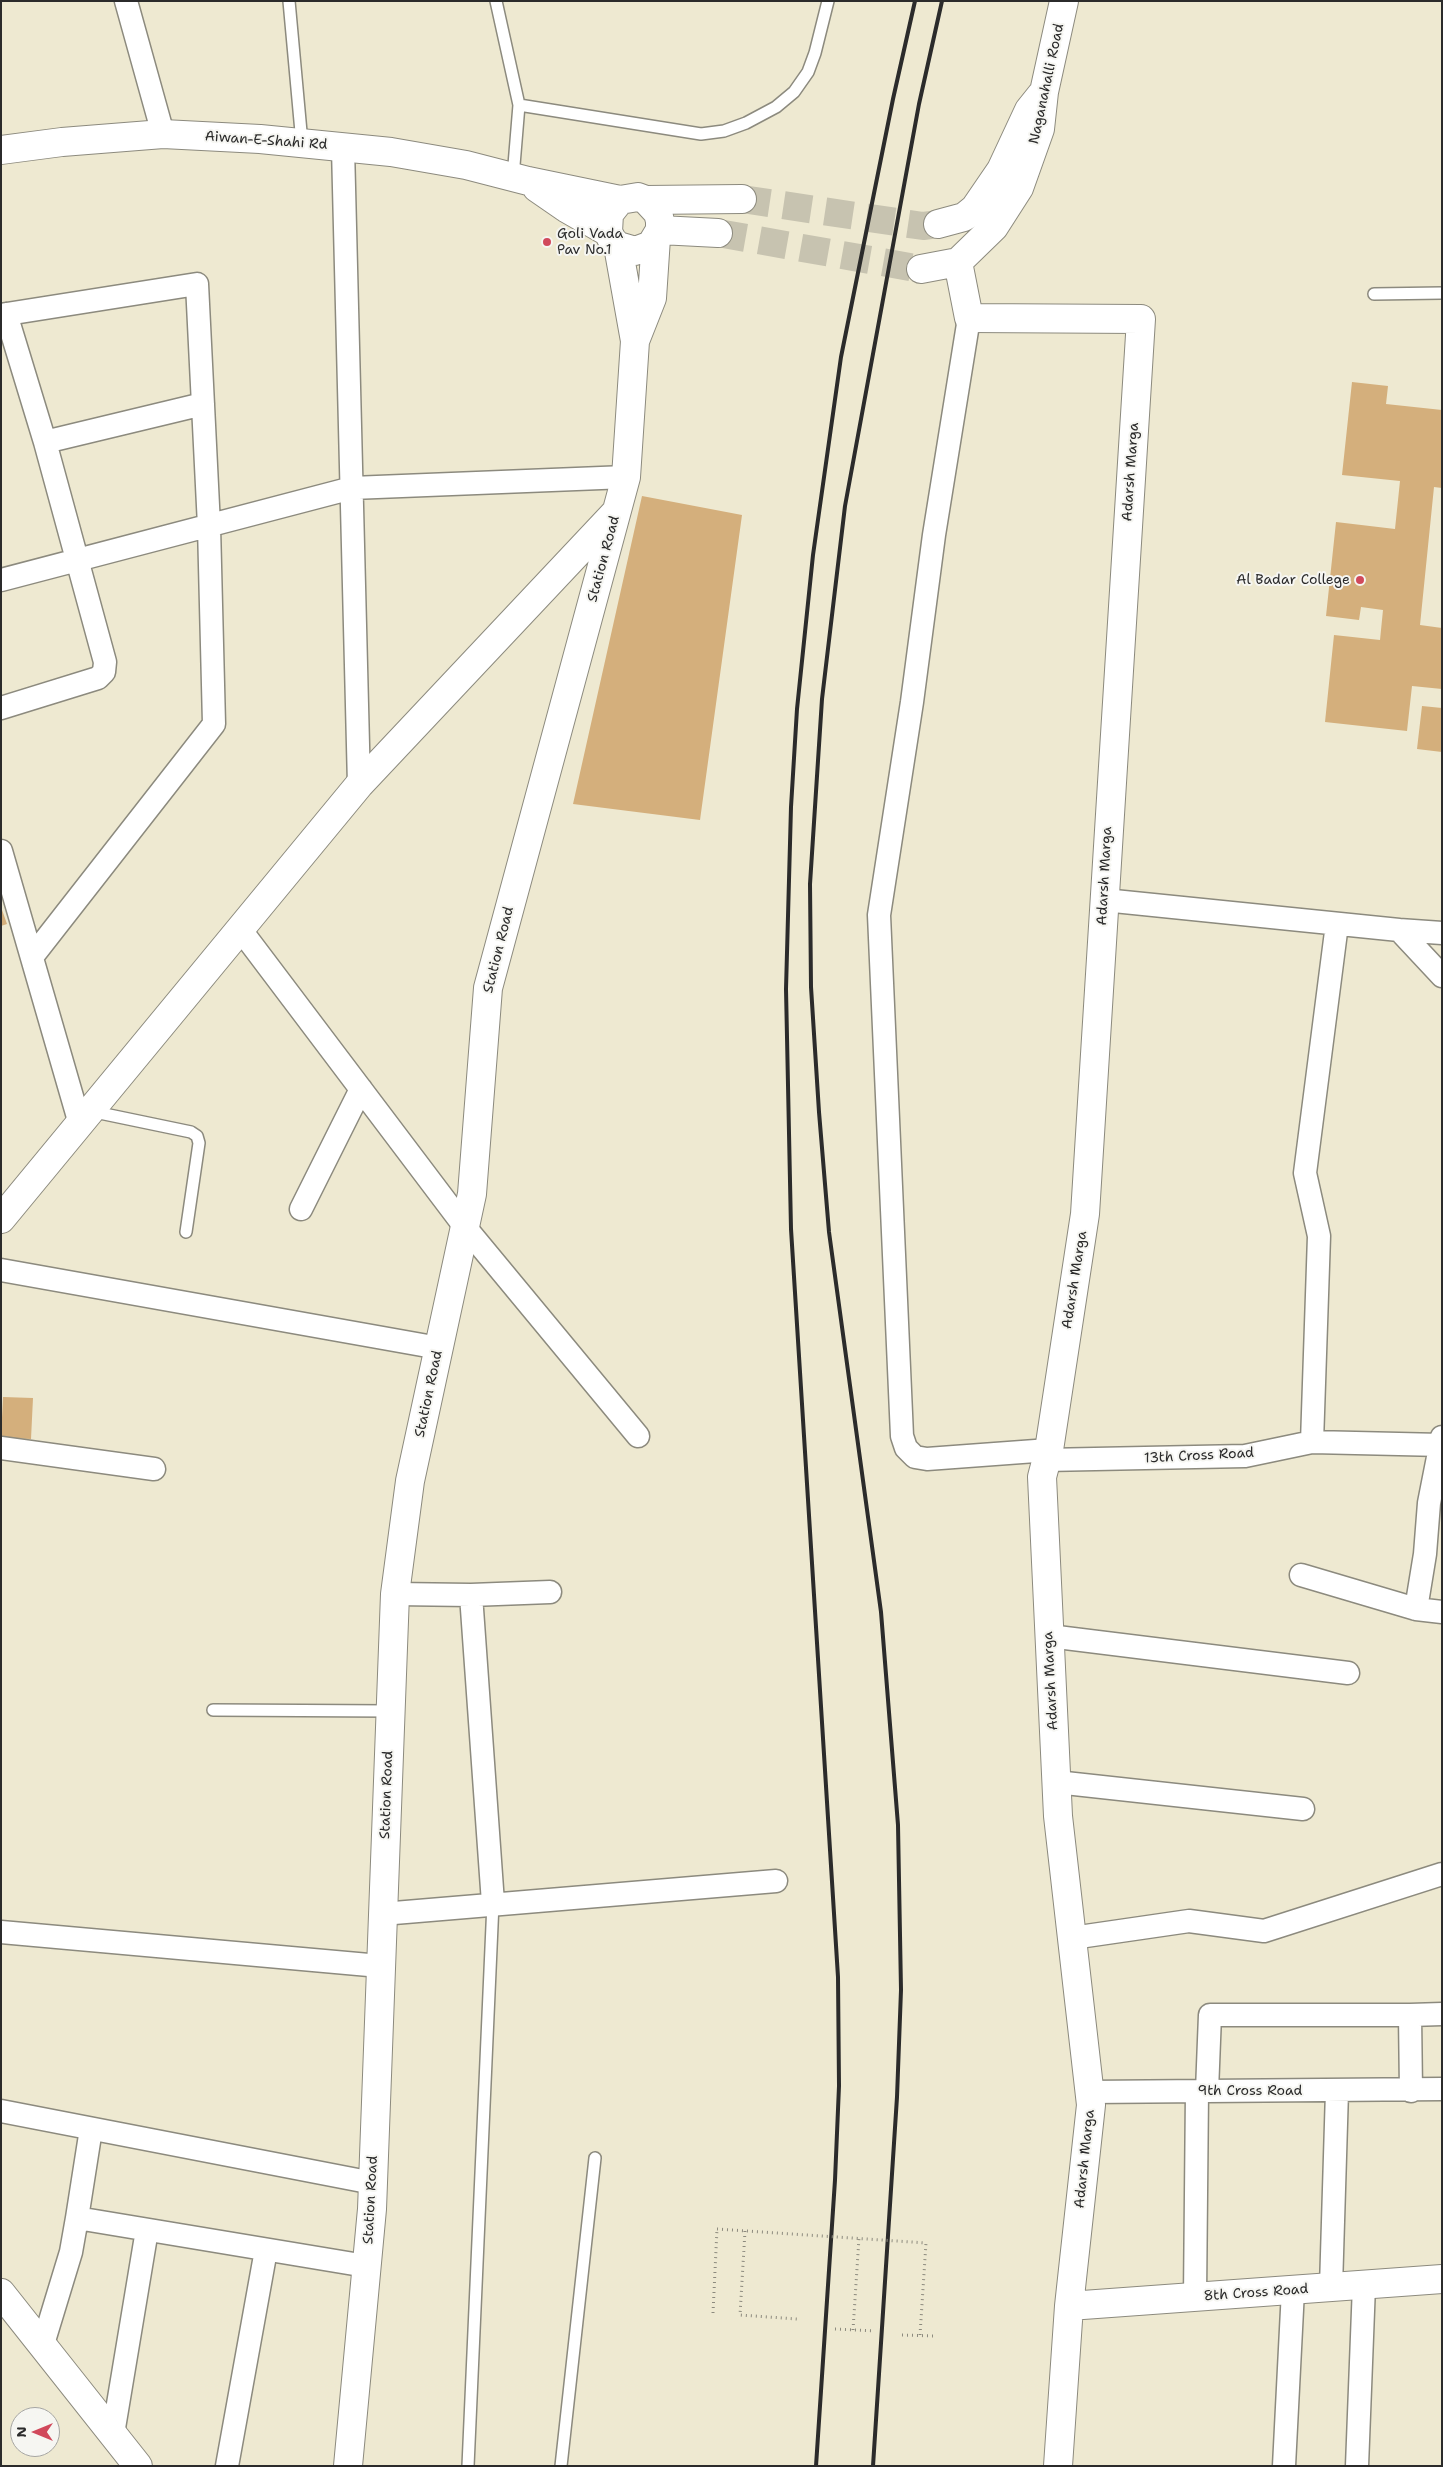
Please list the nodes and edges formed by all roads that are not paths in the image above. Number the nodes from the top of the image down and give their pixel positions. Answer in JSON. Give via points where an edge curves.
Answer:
{"nodes":[{"id":1,"x":126,"y":1,"type":"edge"},
{"id":2,"x":289,"y":1,"type":"edge"},
{"id":3,"x":496,"y":1,"type":"edge"},
{"id":4,"x":828,"y":1,"type":"edge"},
{"id":5,"x":1064,"y":1,"type":"edge"},
{"id":6,"x":1044,"y":92,"type":"junction"},
{"id":7,"x":518,"y":105,"type":"junction"},
{"id":8,"x":163,"y":134,"type":"junction"},
{"id":9,"x":302,"y":144,"type":"junction"},
{"id":10,"x":343,"y":148,"type":"junction"},
{"id":11,"x":1,"y":150,"type":"edge"},
{"id":12,"x":520,"y":179,"type":"junction"},
{"id":13,"x":742,"y":199,"type":"tunnel mouth"},
{"id":14,"x":633,"y":200,"type":"junction"},
{"id":15,"x":938,"y":224,"type":"tunnel mouth"},
{"id":16,"x":718,"y":233,"type":"tunnel mouth"},
{"id":17,"x":658,"y":234,"type":"junction"},
{"id":18,"x":613,"y":239,"type":"junction"},
{"id":19,"x":958,"y":262,"type":"junction"},
{"id":20,"x":922,"y":269,"type":"tunnel mouth"},
{"id":21,"x":1442,"y":293,"type":"edge"},
{"id":22,"x":1374,"y":294,"type":"dead end"},
{"id":23,"x":4,"y":315,"type":"edge"},
{"id":24,"x":969,"y":318,"type":"junction"},
{"id":25,"x":635,"y":341,"type":"junction"},
{"id":26,"x":203,"y":404,"type":"junction"},
{"id":27,"x":45,"y":442,"type":"junction"},
{"id":28,"x":626,"y":477,"type":"junction"},
{"id":29,"x":352,"y":488,"type":"junction"},
{"id":30,"x":618,"y":509,"type":"junction"},
{"id":31,"x":209,"y":526,"type":"junction"},
{"id":32,"x":76,"y":561,"type":"junction"},
{"id":33,"x":1,"y":580,"type":"edge"},
{"id":34,"x":1,"y":708,"type":"edge"},
{"id":35,"x":359,"y":786,"type":"junction"},
{"id":36,"x":1,"y":851,"type":"edge"},
{"id":37,"x":1104,"y":900,"type":"junction"},
{"id":38,"x":1337,"y":924,"type":"junction"},
{"id":39,"x":240,"y":929,"type":"junction"},
{"id":40,"x":1399,"y":930,"type":"junction"},
{"id":41,"x":1442,"y":933,"type":"edge"},
{"id":42,"x":32,"y":958,"type":"junction"},
{"id":43,"x":1442,"y":976,"type":"edge"},
{"id":44,"x":361,"y":1089,"type":"junction"},
{"id":45,"x":85,"y":1117,"type":"junction"},
{"id":46,"x":301,"y":1209,"type":"dead end"},
{"id":47,"x":1,"y":1219,"type":"edge"},
{"id":48,"x":465,"y":1227,"type":"junction"},
{"id":49,"x":186,"y":1232,"type":"dead end"},
{"id":50,"x":1,"y":1270,"type":"edge"},
{"id":51,"x":439,"y":1348,"type":"junction"},
{"id":52,"x":638,"y":1436,"type":"dead end"},
{"id":53,"x":1312,"y":1442,"type":"junction"},
{"id":54,"x":1441,"y":1443,"type":"edge"},
{"id":55,"x":1,"y":1448,"type":"edge"},
{"id":56,"x":1047,"y":1455,"type":"junction"},
{"id":57,"x":154,"y":1469,"type":"dead end"},
{"id":58,"x":1301,"y":1575,"type":"dead end"},
{"id":59,"x":550,"y":1592,"type":"dead end"},
{"id":60,"x":395,"y":1594,"type":"junction"},
{"id":61,"x":471,"y":1595,"type":"junction"},
{"id":62,"x":1416,"y":1609,"type":"junction"},
{"id":63,"x":1442,"y":1612,"type":"edge"},
{"id":64,"x":1049,"y":1636,"type":"junction"},
{"id":65,"x":1348,"y":1673,"type":"dead end"},
{"id":66,"x":213,"y":1710,"type":"dead end"},
{"id":67,"x":390,"y":1711,"type":"junction"},
{"id":68,"x":1056,"y":1782,"type":"junction"},
{"id":69,"x":1303,"y":1809,"type":"dead end"},
{"id":70,"x":1442,"y":1874,"type":"edge"},
{"id":71,"x":776,"y":1881,"type":"dead end"},
{"id":72,"x":493,"y":1903,"type":"junction"},
{"id":73,"x":382,"y":1914,"type":"junction"},
{"id":74,"x":1,"y":1932,"type":"edge"},
{"id":75,"x":1072,"y":1938,"type":"junction"},
{"id":76,"x":380,"y":1966,"type":"junction"},
{"id":77,"x":1442,"y":2014,"type":"edge"},
{"id":78,"x":1410,"y":2015,"type":"junction"},
{"id":79,"x":1442,"y":2089,"type":"edge"},
{"id":80,"x":1202,"y":2091,"type":"junction"},
{"id":81,"x":1337,"y":2091,"type":"junction"},
{"id":82,"x":1411,"y":2091,"type":"junction"},
{"id":83,"x":1089,"y":2092,"type":"junction"},
{"id":84,"x":1,"y":2111,"type":"edge"},
{"id":85,"x":91,"y":2129,"type":"junction"},
{"id":86,"x":595,"y":2158,"type":"dead end"},
{"id":87,"x":373,"y":2183,"type":"junction"},
{"id":88,"x":77,"y":2218,"type":"junction"},
{"id":89,"x":147,"y":2230,"type":"junction"},
{"id":90,"x":266,"y":2250,"type":"junction"},
{"id":91,"x":366,"y":2266,"type":"junction"},
{"id":92,"x":1442,"y":2279,"type":"edge"},
{"id":93,"x":1364,"y":2285,"type":"junction"},
{"id":94,"x":1331,"y":2287,"type":"junction"},
{"id":95,"x":1293,"y":2290,"type":"junction"},
{"id":96,"x":1,"y":2293,"type":"edge"},
{"id":97,"x":1195,"y":2297,"type":"junction"},
{"id":98,"x":1070,"y":2306,"type":"junction"},
{"id":99,"x":43,"y":2344,"type":"junction"},
{"id":100,"x":113,"y":2434,"type":"junction"},
{"id":101,"x":138,"y":2466,"type":"edge"},
{"id":102,"x":227,"y":2466,"type":"edge"},
{"id":103,"x":348,"y":2466,"type":"edge"},
{"id":104,"x":468,"y":2466,"type":"edge"},
{"id":105,"x":561,"y":2466,"type":"edge"},
{"id":106,"x":1058,"y":2466,"type":"edge"},
{"id":107,"x":1284,"y":2466,"type":"edge"},
{"id":108,"x":1357,"y":2466,"type":"edge"}],
"edges":[{"from":1,"to":8,"type":"street"},
{"from":2,"to":9,"type":"lane"},
{"from":3,"to":7,"type":"lane"},
{"from":4,"to":7,"type":"lane","via":[[808,72],[794,92],[776,107],[724,131],[702,134]]},
{"from":5,"to":6,"type":"main road","name":"Naganahalli Road"},
{"from":6,"to":15,"type":"main road","via":[[1029,110],[1001,170],[979,203],[964,217]]},
{"from":6,"to":19,"type":"main road","name":"Naganahalli Road","via":[[1035,147],[1019,188],[994,228]]},
{"from":7,"to":12,"type":"lane"},
{"from":8,"to":9,"type":"main road","name":"Aiwan-E-Shahi Rd"},
{"from":8,"to":11,"type":"main road","name":"Aiwan-E-Shahi Rd"},
{"from":9,"to":10,"type":"main road","name":"Aiwan-E-Shahi Rd"},
{"from":10,"to":12,"type":"main road","name":"Aiwan-E-Shahi Rd","via":[[401,154]]},
{"from":10,"to":29,"type":"street"},
{"from":12,"to":14,"type":"main road","name":"Aiwan-E-Shahi Rd"},
{"from":12,"to":18,"type":"main road"},
{"from":13,"to":14,"type":"main road","name":"Aiwan-E-Shahi Rd"},
{"from":14,"to":17,"type":"main road","via":[[658,212]]},
{"from":14,"to":18,"type":"main road","via":[[609,214]]},
{"from":16,"to":17,"type":"main road"},
{"from":17,"to":18,"type":"main road","via":[[651,245],[634,251]]},
{"from":17,"to":25,"type":"main road","via":[[652,298]]},
{"from":18,"to":25,"type":"main road"},
{"from":19,"to":20,"type":"main road"},
{"from":19,"to":24,"type":"main road"},
{"from":21,"to":22,"type":"lane"},
{"from":23,"to":26,"type":"street","via":[[197,284]]},
{"from":23,"to":27,"type":"street"},
{"from":24,"to":37,"type":"main road","name":"Adarsh Marga","via":[[1141,318]]},
{"from":24,"to":56,"type":"street","name":"13th Cross Road","via":[[879,915],[902,1436],[906,1448],[927,1459]]},
{"from":25,"to":28,"type":"main road","name":"Station Road"},
{"from":26,"to":27,"type":"street"},
{"from":26,"to":31,"type":"street"},
{"from":27,"to":32,"type":"street"},
{"from":28,"to":29,"type":"street"},
{"from":28,"to":30,"type":"main road","name":"Station Road"},
{"from":29,"to":31,"type":"street"},
{"from":29,"to":35,"type":"street"},
{"from":30,"to":35,"type":"main road"},
{"from":30,"to":48,"type":"main road","name":"Station Road","via":[[488,988],[472,1194]]},
{"from":31,"to":32,"type":"street"},
{"from":31,"to":42,"type":"street","via":[[214,724]]},
{"from":32,"to":33,"type":"street"},
{"from":32,"to":34,"type":"street","via":[[105,662],[104,672],[98,678]]},
{"from":35,"to":39,"type":"main road"},
{"from":36,"to":42,"type":"street"},
{"from":37,"to":38,"type":"street"},
{"from":37,"to":56,"type":"main road","name":"Adarsh Marga","via":[[1085,1214]]},
{"from":38,"to":40,"type":"street"},
{"from":38,"to":53,"type":"street","via":[[1305,1174],[1319,1236]]},
{"from":39,"to":44,"type":"street"},
{"from":39,"to":45,"type":"main road"},
{"from":40,"to":41,"type":"street"},
{"from":40,"to":43,"type":"street"},
{"from":42,"to":45,"type":"street"},
{"from":44,"to":46,"type":"street"},
{"from":44,"to":48,"type":"street"},
{"from":45,"to":47,"type":"main road"},
{"from":45,"to":49,"type":"lane","via":[[191,1132],[197,1136],[199,1143]]},
{"from":48,"to":51,"type":"main road","name":"Station Road"},
{"from":48,"to":52,"type":"street"},
{"from":50,"to":51,"type":"street"},
{"from":51,"to":60,"type":"main road","name":"Station Road","via":[[410,1481]]},
{"from":53,"to":54,"type":"street","name":"13th Cross Road"},
{"from":53,"to":56,"type":"street","name":"13th Cross Road","via":[[1245,1456]]},
{"from":54,"to":62,"type":"street","via":[[1429,1503]]},
{"from":55,"to":57,"type":"street"},
{"from":56,"to":64,"type":"main road","name":"Adarsh Marga","via":[[1042,1477]]},
{"from":58,"to":62,"type":"street"},
{"from":59,"to":61,"type":"street"},
{"from":60,"to":61,"type":"street"},
{"from":60,"to":67,"type":"main road","name":"Station Road"},
{"from":61,"to":72,"type":"street"},
{"from":62,"to":63,"type":"street"},
{"from":64,"to":65,"type":"street"},
{"from":64,"to":68,"type":"main road","name":"Adarsh Marga"},
{"from":66,"to":67,"type":"lane"},
{"from":67,"to":73,"type":"main road","name":"Station Road"},
{"from":68,"to":69,"type":"street"},
{"from":68,"to":75,"type":"main road","name":"Adarsh Marga"},
{"from":70,"to":75,"type":"street","via":[[1264,1931],[1189,1921]]},
{"from":71,"to":72,"type":"street"},
{"from":72,"to":73,"type":"street"},
{"from":72,"to":104,"type":"lane"},
{"from":73,"to":76,"type":"main road","name":"Station Road"},
{"from":74,"to":76,"type":"street"},
{"from":75,"to":83,"type":"main road","name":"Adarsh Marga"},
{"from":76,"to":87,"type":"main road","name":"Station Road"},
{"from":77,"to":78,"type":"street"},
{"from":78,"to":80,"type":"street","via":[[1210,2015]]},
{"from":78,"to":82,"type":"street"},
{"from":79,"to":82,"type":"street","name":"9th Cross Road"},
{"from":80,"to":81,"type":"street","name":"9th Cross Road"},
{"from":80,"to":83,"type":"street","name":"9th Cross Road"},
{"from":80,"to":97,"type":"street"},
{"from":81,"to":82,"type":"street","name":"9th Cross Road"},
{"from":81,"to":94,"type":"street"},
{"from":83,"to":98,"type":"main road","name":"Adarsh Marga","via":[[1091,2105]]},
{"from":84,"to":85,"type":"street"},
{"from":85,"to":87,"type":"street"},
{"from":85,"to":88,"type":"street"},
{"from":86,"to":105,"type":"lane"},
{"from":87,"to":91,"type":"main road","name":"Station Road"},
{"from":88,"to":89,"type":"street"},
{"from":88,"to":99,"type":"street"},
{"from":89,"to":90,"type":"street"},
{"from":89,"to":100,"type":"street"},
{"from":90,"to":91,"type":"street"},
{"from":90,"to":102,"type":"street"},
{"from":91,"to":103,"type":"main road","name":"Station Road"},
{"from":92,"to":93,"type":"main road","name":"8th Cross Road"},
{"from":93,"to":94,"type":"main road","name":"8th Cross Road"},
{"from":93,"to":108,"type":"street"},
{"from":94,"to":95,"type":"main road","name":"8th Cross Road"},
{"from":95,"to":97,"type":"main road","name":"8th Cross Road"},
{"from":95,"to":107,"type":"street"},
{"from":96,"to":99,"type":"main road"},
{"from":97,"to":98,"type":"main road","name":"8th Cross Road"},
{"from":98,"to":106,"type":"main road","name":"Adarsh Marga"},
{"from":99,"to":100,"type":"main road"},
{"from":100,"to":101,"type":"main road"}]}
